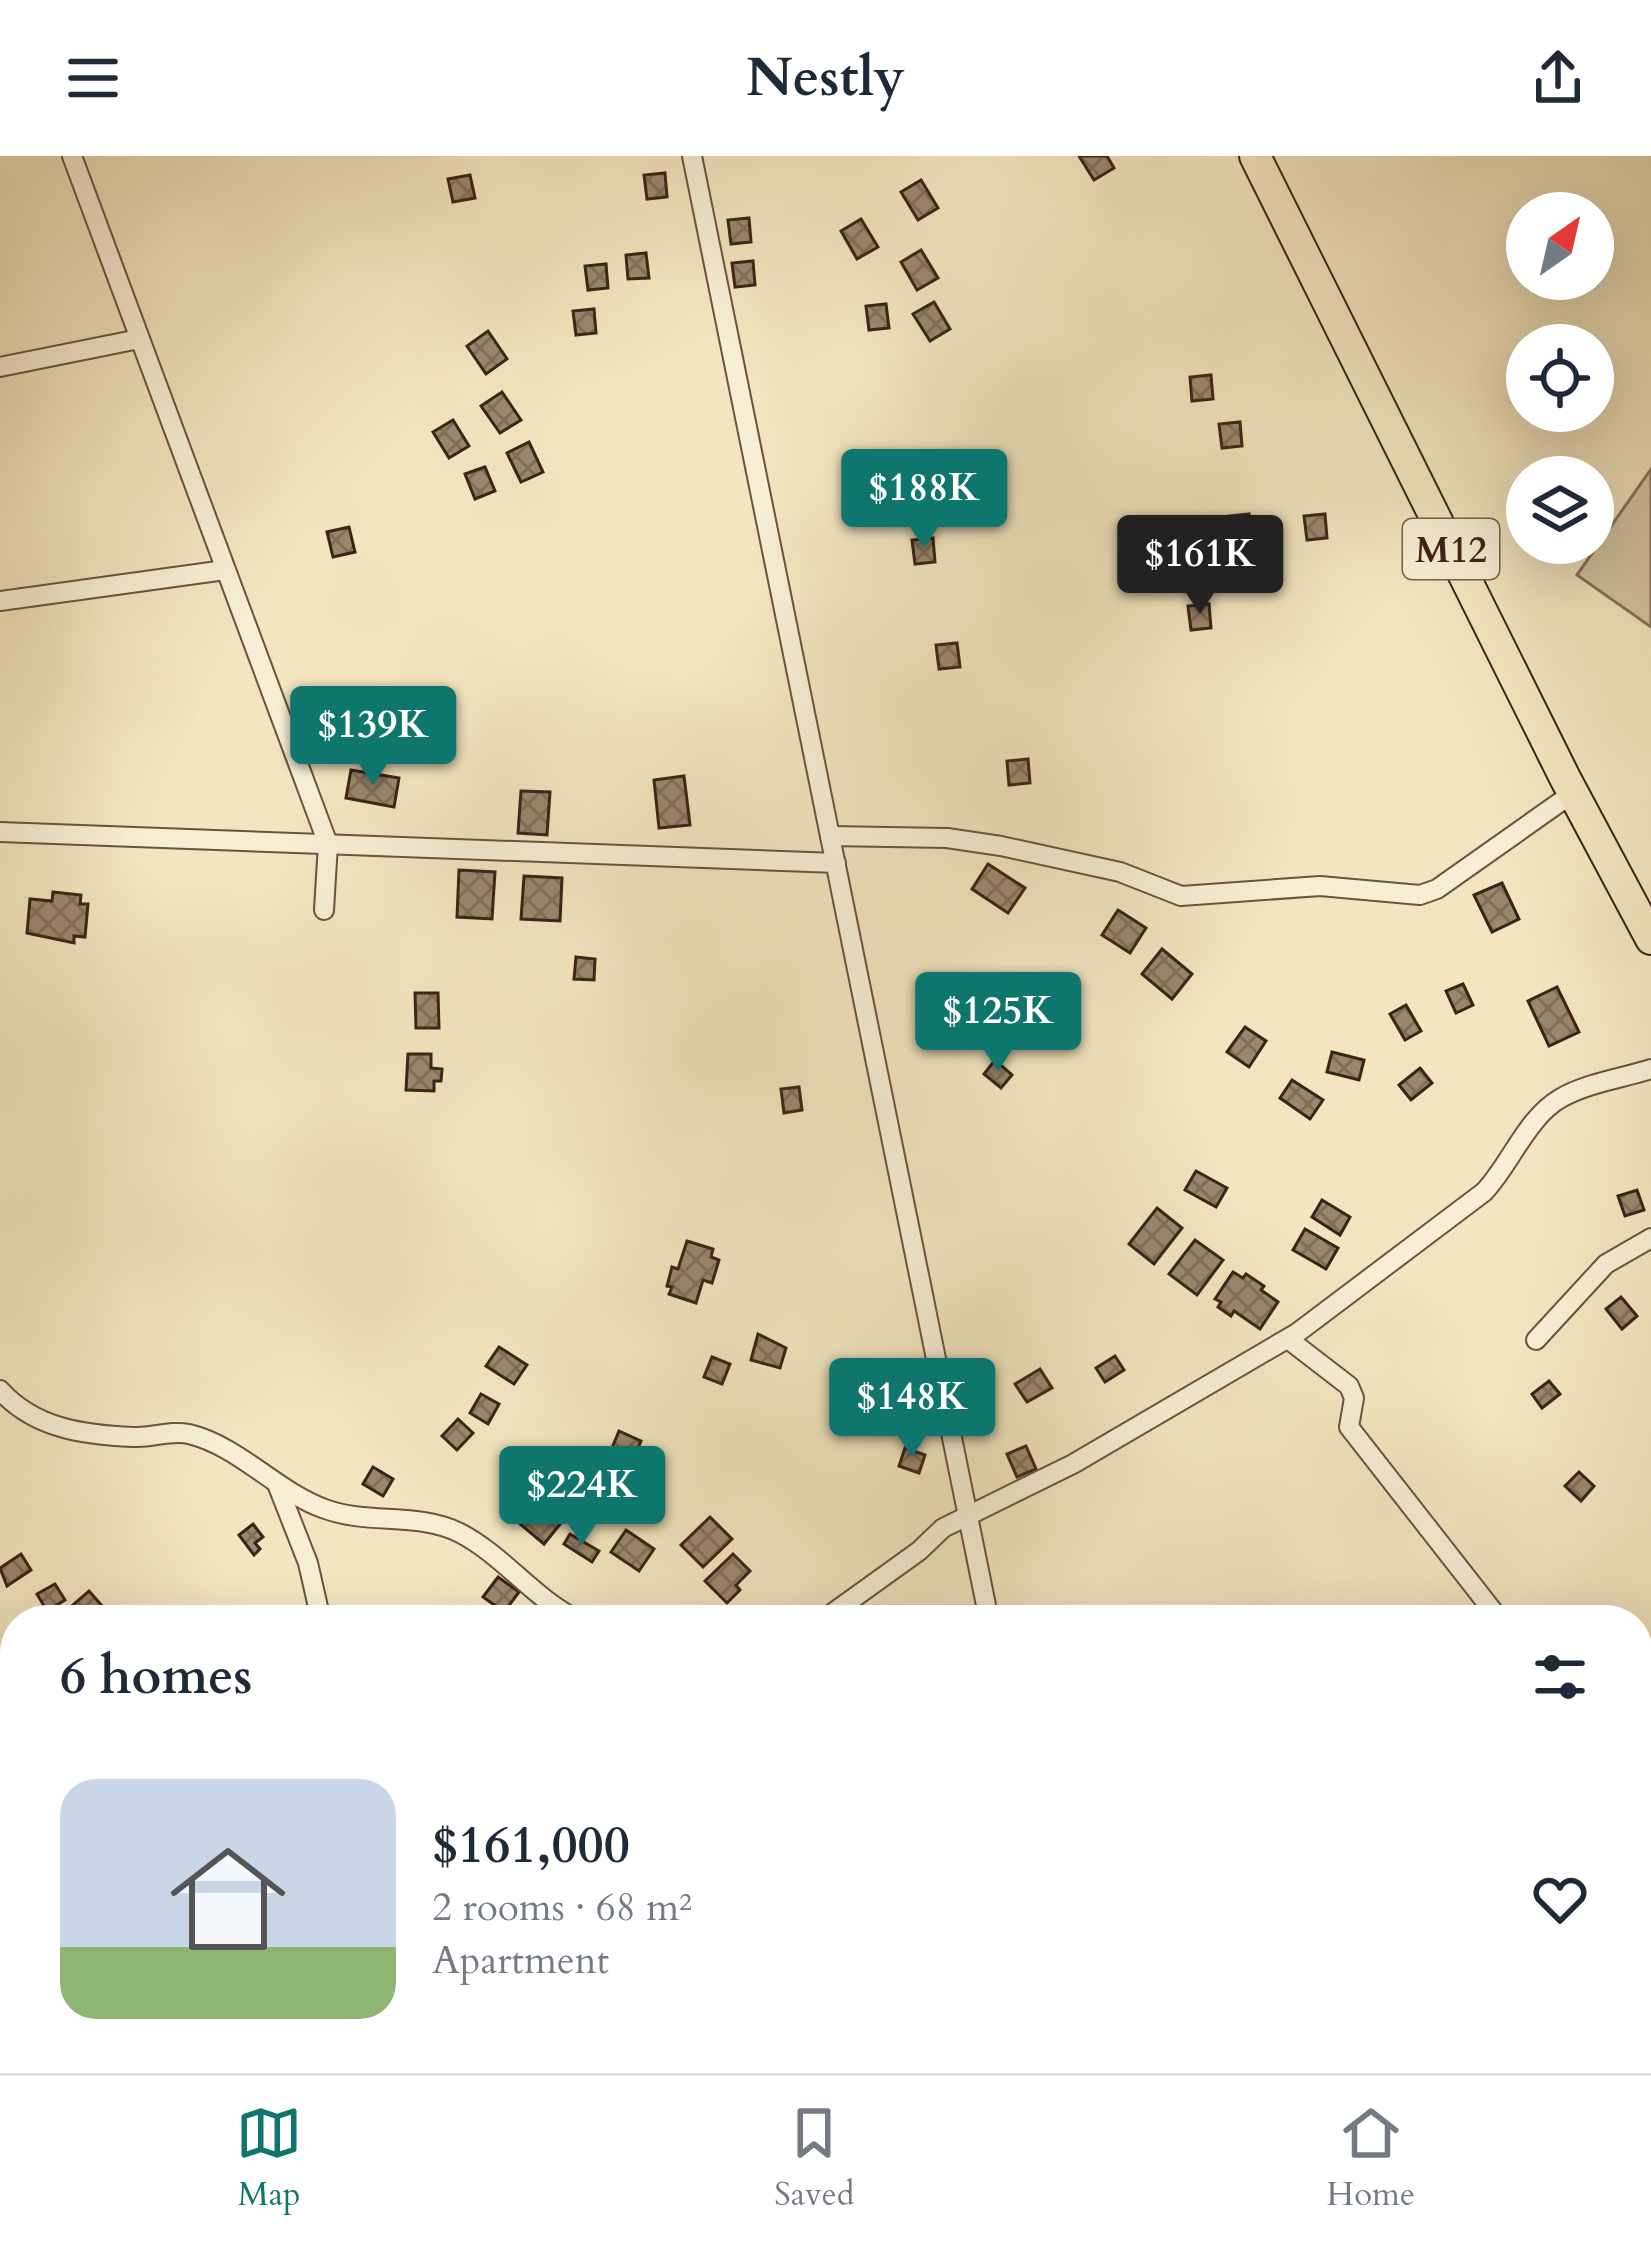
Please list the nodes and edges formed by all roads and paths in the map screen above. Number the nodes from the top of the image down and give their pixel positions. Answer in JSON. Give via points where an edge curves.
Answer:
{"nodes":[{"id":1,"x":71,"y":156,"type":"edge"},
{"id":2,"x":692,"y":156,"type":"edge"},
{"id":3,"x":1255,"y":156,"type":"edge"},
{"id":4,"x":139,"y":339,"type":"junction"},
{"id":5,"x":0,"y":367,"type":"edge"},
{"id":6,"x":225,"y":570,"type":"junction"},
{"id":7,"x":0,"y":601,"type":"edge"},
{"id":8,"x":1573,"y":793,"type":"junction"},
{"id":9,"x":0,"y":832,"type":"edge"},
{"id":10,"x":830,"y":836,"type":"junction"},
{"id":11,"x":328,"y":844,"type":"junction"},
{"id":12,"x":836,"y":863,"type":"junction"},
{"id":13,"x":324,"y":910,"type":"dead end"},
{"id":14,"x":1651,"y":939,"type":"edge"},
{"id":15,"x":1651,"y":1070,"type":"edge"},
{"id":16,"x":1651,"y":1238,"type":"edge"},
{"id":17,"x":1288,"y":1339,"type":"junction"},
{"id":18,"x":1536,"y":1340,"type":"dead end"},
{"id":19,"x":0,"y":1390,"type":"edge"},
{"id":20,"x":277,"y":1484,"type":"junction"},
{"id":21,"x":968,"y":1514,"type":"junction"},
{"id":22,"x":318,"y":1605,"type":"edge"},
{"id":23,"x":552,"y":1605,"type":"edge"},
{"id":24,"x":844,"y":1605,"type":"edge"},
{"id":25,"x":986,"y":1605,"type":"edge"},
{"id":26,"x":1488,"y":1605,"type":"edge"}],
"edges":[{"from":1,"to":4,"type":"street"},
{"from":2,"to":10,"type":"street"},
{"from":3,"to":8,"type":"highway","number":"M12"},
{"from":4,"to":5,"type":"street"},
{"from":4,"to":6,"type":"street"},
{"from":6,"to":7,"type":"street"},
{"from":6,"to":11,"type":"street"},
{"from":8,"to":10,"type":"street","via":[[1420,896],[1320,886],[1180,896],[1120,872],[1000,846]]},
{"from":8,"to":14,"type":"highway","number":"M12"},
{"from":9,"to":11,"type":"street"},
{"from":10,"to":12,"type":"street"},
{"from":11,"to":12,"type":"street"},
{"from":11,"to":13,"type":"street"},
{"from":12,"to":21,"type":"street"},
{"from":15,"to":17,"type":"street","via":[[1558,1099],[1484,1192]]},
{"from":16,"to":18,"type":"street","via":[[1606,1264]]},
{"from":17,"to":21,"type":"street","via":[[1073,1464]]},
{"from":17,"to":26,"type":"street","via":[[1349,1387],[1348,1426]]},
{"from":19,"to":20,"type":"street","via":[[44,1423],[76,1433],[191,1435]]},
{"from":20,"to":22,"type":"street"},
{"from":20,"to":23,"type":"street","via":[[328,1511],[455,1531]]},
{"from":21,"to":24,"type":"street"},
{"from":21,"to":25,"type":"street"}]}
